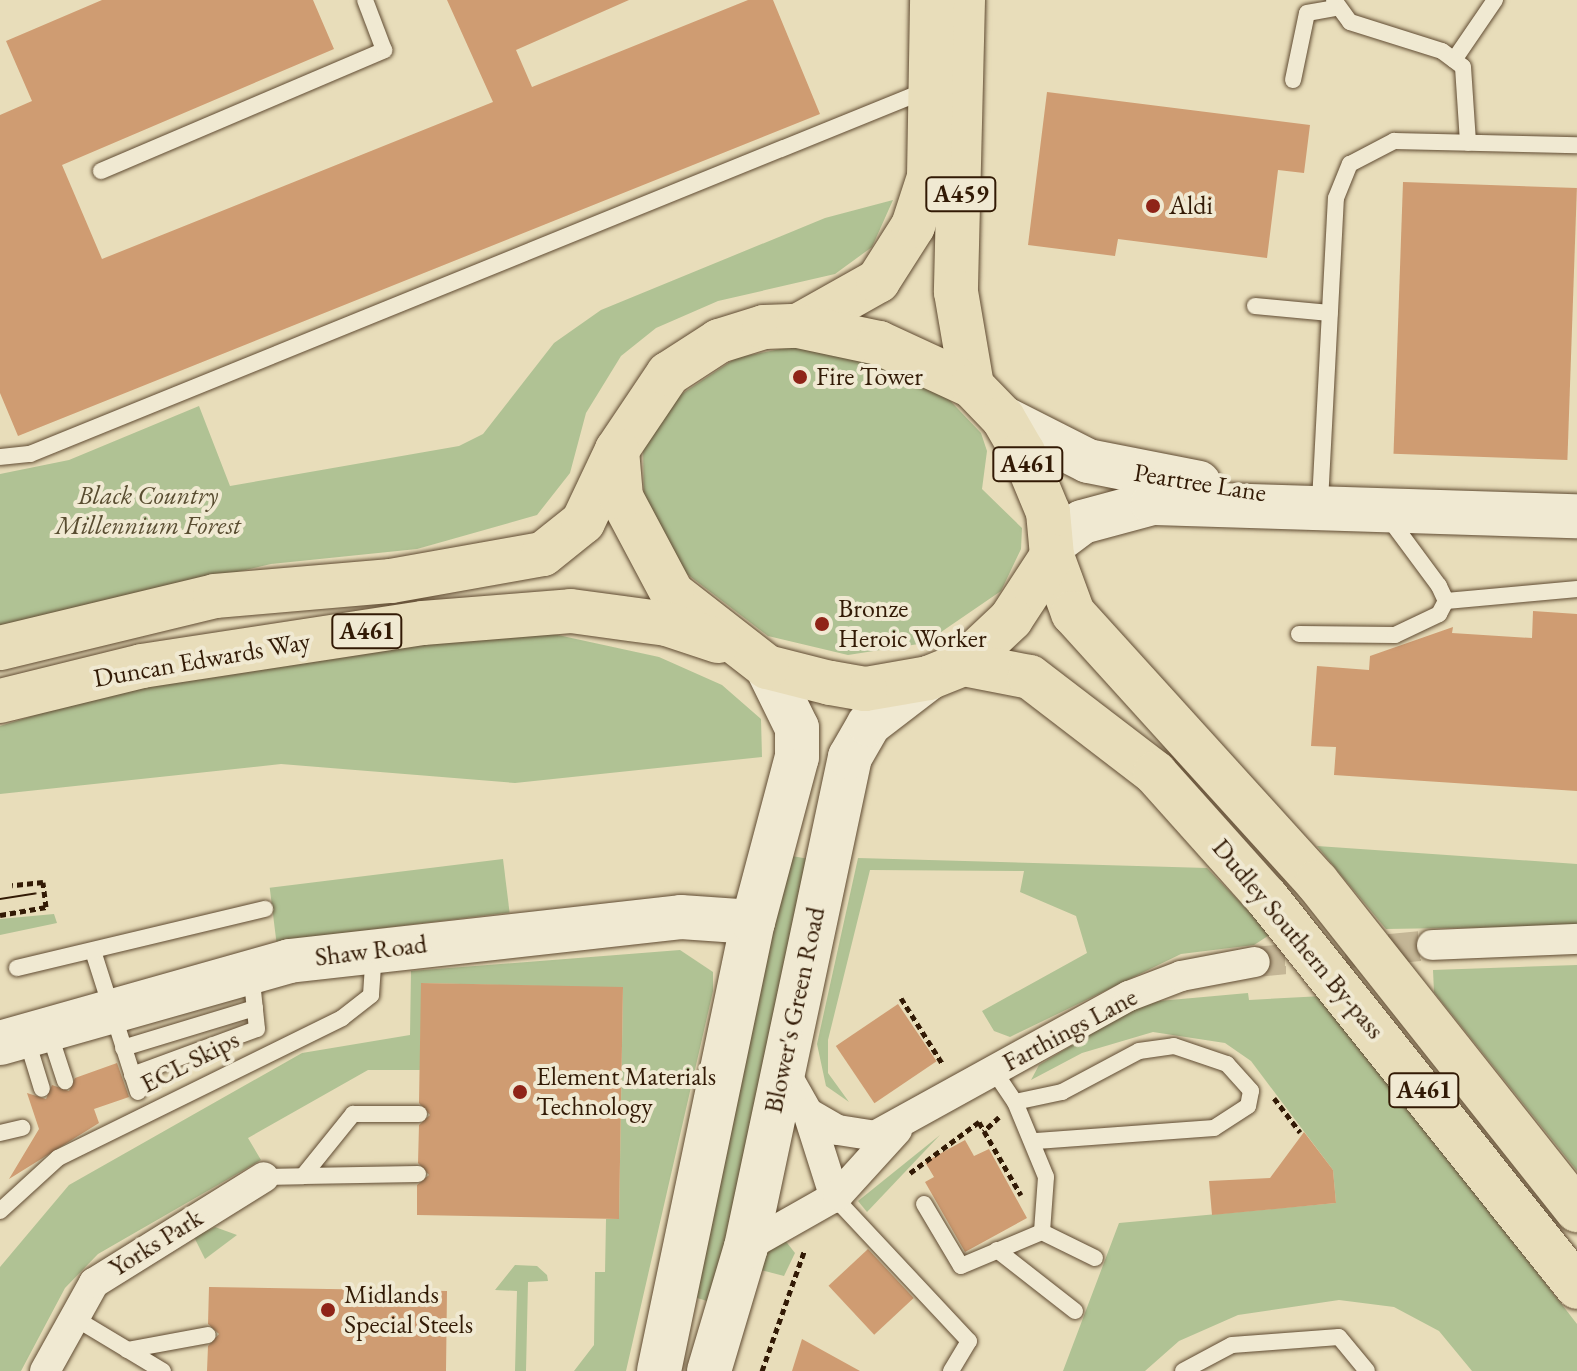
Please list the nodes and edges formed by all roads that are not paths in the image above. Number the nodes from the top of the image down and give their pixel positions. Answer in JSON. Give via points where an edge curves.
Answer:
{"nodes":[{"id":1,"x":365,"y":0,"type":"edge"},
{"id":2,"x":932,"y":0,"type":"edge"},
{"id":3,"x":963,"y":0,"type":"edge"},
{"id":4,"x":1495,"y":0,"type":"edge"},
{"id":5,"x":1334,"y":4,"type":"edge"},
{"id":6,"x":1454,"y":60,"type":"junction"},
{"id":7,"x":1293,"y":80,"type":"dead end"},
{"id":8,"x":934,"y":87,"type":"junction"},
{"id":9,"x":1468,"y":143,"type":"junction"},
{"id":10,"x":1577,"y":145,"type":"edge"},
{"id":11,"x":101,"y":171,"type":"dead end"},
{"id":12,"x":1255,"y":306,"type":"dead end"},
{"id":13,"x":1330,"y":313,"type":"junction"},
{"id":14,"x":798,"y":326,"type":"junction"},
{"id":15,"x":972,"y":386,"type":"junction"},
{"id":16,"x":1003,"y":418,"type":"junction"},
{"id":17,"x":617,"y":450,"type":"junction"},
{"id":18,"x":0,"y":457,"type":"edge"},
{"id":19,"x":1316,"y":502,"type":"junction"},
{"id":20,"x":1380,"y":506,"type":"junction"},
{"id":21,"x":1577,"y":516,"type":"edge"},
{"id":22,"x":1052,"y":550,"type":"junction"},
{"id":23,"x":1577,"y":589,"type":"edge"},
{"id":24,"x":1446,"y":601,"type":"junction"},
{"id":25,"x":1299,"y":634,"type":"dead end"},
{"id":26,"x":0,"y":648,"type":"edge"},
{"id":27,"x":751,"y":657,"type":"junction"},
{"id":28,"x":946,"y":671,"type":"junction"},
{"id":29,"x":0,"y":701,"type":"edge"},
{"id":30,"x":265,"y":909,"type":"dead end"},
{"id":31,"x":753,"y":922,"type":"junction"},
{"id":32,"x":1577,"y":939,"type":"edge"},
{"id":33,"x":1432,"y":945,"type":"tunnel mouth"},
{"id":34,"x":374,"y":950,"type":"junction"},
{"id":35,"x":93,"y":951,"type":"junction"},
{"id":36,"x":1255,"y":962,"type":"tunnel mouth"},
{"id":37,"x":17,"y":968,"type":"dead end"},
{"id":38,"x":253,"y":989,"type":"junction"},
{"id":39,"x":117,"y":1028,"type":"junction"},
{"id":40,"x":24,"y":1035,"type":"edge"},
{"id":41,"x":783,"y":1069,"type":"junction"},
{"id":42,"x":994,"y":1071,"type":"junction"},
{"id":43,"x":132,"y":1075,"type":"junction"},
{"id":44,"x":65,"y":1081,"type":"dead end"},
{"id":45,"x":42,"y":1089,"type":"dead end"},
{"id":46,"x":138,"y":1092,"type":"dead end"},
{"id":47,"x":1015,"y":1102,"type":"junction"},
{"id":48,"x":808,"y":1113,"type":"junction"},
{"id":49,"x":419,"y":1114,"type":"dead end"},
{"id":50,"x":22,"y":1128,"type":"dead end"},
{"id":51,"x":897,"y":1130,"type":"junction"},
{"id":52,"x":0,"y":1133,"type":"edge"},
{"id":53,"x":1036,"y":1141,"type":"junction"},
{"id":54,"x":418,"y":1174,"type":"dead end"},
{"id":55,"x":303,"y":1176,"type":"junction"},
{"id":56,"x":264,"y":1177,"type":"joint"},
{"id":57,"x":839,"y":1202,"type":"junction"},
{"id":58,"x":924,"y":1204,"type":"dead end"},
{"id":59,"x":1577,"y":1210,"type":"edge"},
{"id":60,"x":0,"y":1211,"type":"edge"},
{"id":61,"x":1042,"y":1232,"type":"junction"},
{"id":62,"x":746,"y":1247,"type":"junction"},
{"id":63,"x":997,"y":1250,"type":"junction"},
{"id":64,"x":1095,"y":1258,"type":"dead end"},
{"id":65,"x":1577,"y":1287,"type":"edge"},
{"id":66,"x":1075,"y":1311,"type":"dead end"},
{"id":67,"x":73,"y":1317,"type":"junction"},
{"id":68,"x":208,"y":1335,"type":"dead end"},
{"id":69,"x":127,"y":1350,"type":"junction"},
{"id":70,"x":45,"y":1371,"type":"edge"},
{"id":71,"x":163,"y":1371,"type":"edge"},
{"id":72,"x":659,"y":1371,"type":"edge"},
{"id":73,"x":709,"y":1371,"type":"edge"},
{"id":74,"x":951,"y":1371,"type":"edge"},
{"id":75,"x":1183,"y":1371,"type":"edge"},
{"id":76,"x":1367,"y":1371,"type":"edge"}],
"edges":[{"from":1,"to":11,"type":"lane","via":[[384,50]]},
{"from":2,"to":8,"type":"main road","number":"A459"},
{"from":3,"to":15,"type":"main road","number":"A459","via":[[956,292]]},
{"from":4,"to":6,"type":"lane"},
{"from":5,"to":6,"type":"lane","via":[[1350,22]]},
{"from":5,"to":7,"type":"lane","via":[[1307,13]]},
{"from":6,"to":9,"type":"lane","via":[[1463,67]]},
{"from":8,"to":14,"type":"main road","number":"A459","via":[[929,177],[913,226],[878,281]]},
{"from":8,"to":18,"type":"lane","via":[[30,454]]},
{"from":9,"to":10,"type":"lane"},
{"from":9,"to":13,"type":"lane","via":[[1394,141],[1350,164],[1336,198]]},
{"from":12,"to":13,"type":"lane"},
{"from":13,"to":19,"type":"lane"},
{"from":14,"to":15,"type":"main road","number":"A461","via":[[879,343]]},
{"from":14,"to":17,"type":"main road","number":"A461","via":[[764,327],[693,357],[668,374]]},
{"from":15,"to":16,"type":"main road","number":"A461"},
{"from":16,"to":19,"type":"street","name":"Peartree Lane","via":[[1088,461],[1144,476]]},
{"from":16,"to":22,"type":"main road","number":"A461","via":[[1036,479]]},
{"from":17,"to":26,"type":"main road","name":"Duncan Edwards Way","number":"A461","via":[[583,522],[543,554],[391,581],[215,596]]},
{"from":17,"to":27,"type":"main road","number":"A461","via":[[621,497],[643,547],[672,593]]},
{"from":19,"to":20,"type":"street","name":"Peartree Lane"},
{"from":19,"to":22,"type":"street","name":"Peartree Lane","via":[[1153,503],[1082,522]]},
{"from":20,"to":21,"type":"street","name":"Peartree Lane"},
{"from":20,"to":24,"type":"lane"},
{"from":22,"to":28,"type":"main road","via":[[1011,619]]},
{"from":22,"to":59,"type":"main road","name":"Dudley Southern By-pass","number":"A461","via":[[1073,613],[1317,882]]},
{"from":23,"to":24,"type":"lane"},
{"from":24,"to":25,"type":"lane","via":[[1423,626],[1395,635]]},
{"from":27,"to":28,"type":"main road","number":"A461","via":[[865,689]]},
{"from":27,"to":29,"type":"main road","name":"Duncan Edwards Way","number":"A461","via":[[667,624],[571,611],[423,623],[142,666]]},
{"from":27,"to":31,"type":"street","via":[[797,728],[797,757]]},
{"from":28,"to":41,"type":"street","name":"Blower's Green Road","via":[[869,724],[850,757]]},
{"from":28,"to":65,"type":"main road","name":"Dudley Southern By-pass","number":"A461","via":[[1030,677],[1155,773],[1266,897]]},
{"from":30,"to":35,"type":"lane"},
{"from":31,"to":34,"type":"street","name":"Shaw Road","via":[[681,917]]},
{"from":31,"to":72,"type":"street"},
{"from":32,"to":33,"type":"street"},
{"from":34,"to":38,"type":"street","name":"Shaw Road"},
{"from":34,"to":60,"type":"lane","name":"ECL Skips","via":[[371,995],[342,1018],[58,1158]]},
{"from":35,"to":37,"type":"lane"},
{"from":35,"to":39,"type":"lane"},
{"from":36,"to":42,"type":"street","name":"Farthings Lane","via":[[1181,976],[1129,996]]},
{"from":38,"to":39,"type":"street","name":"Shaw Road"},
{"from":38,"to":43,"type":"lane","via":[[257,1029]]},
{"from":39,"to":40,"type":"street","name":"Shaw Road"},
{"from":39,"to":43,"type":"lane"},
{"from":40,"to":44,"type":"lane"},
{"from":40,"to":45,"type":"lane"},
{"from":41,"to":48,"type":"street"},
{"from":41,"to":62,"type":"street","name":"Blower's Green Road"},
{"from":42,"to":47,"type":"lane"},
{"from":42,"to":51,"type":"street","name":"Farthings Lane"},
{"from":43,"to":46,"type":"lane"},
{"from":47,"to":53,"type":"lane"},
{"from":47,"to":53,"type":"lane","via":[[1062,1092],[1139,1051],[1174,1046],[1227,1064],[1251,1091],[1248,1106],[1214,1128]]},
{"from":48,"to":51,"type":"street","via":[[867,1136]]},
{"from":48,"to":57,"type":"street"},
{"from":49,"to":55,"type":"lane","via":[[353,1114]]},
{"from":50,"to":52,"type":"lane"},
{"from":51,"to":57,"type":"street"},
{"from":53,"to":61,"type":"lane","via":[[1046,1177]]},
{"from":54,"to":55,"type":"lane"},
{"from":55,"to":56,"type":"lane"},
{"from":56,"to":67,"type":"street","name":"Yorks Park","via":[[114,1267]]},
{"from":57,"to":62,"type":"street"},
{"from":57,"to":74,"type":"lane","via":[[969,1341]]},
{"from":58,"to":63,"type":"lane","via":[[961,1266]]},
{"from":61,"to":63,"type":"lane"},
{"from":61,"to":64,"type":"lane"},
{"from":62,"to":73,"type":"street","name":"Blower's Green Road"},
{"from":63,"to":66,"type":"lane"},
{"from":67,"to":69,"type":"lane"},
{"from":67,"to":70,"type":"street","name":"Yorks Park"},
{"from":68,"to":69,"type":"lane"},
{"from":69,"to":71,"type":"lane"},
{"from":75,"to":76,"type":"lane","via":[[1232,1345],[1339,1337]]}]}
